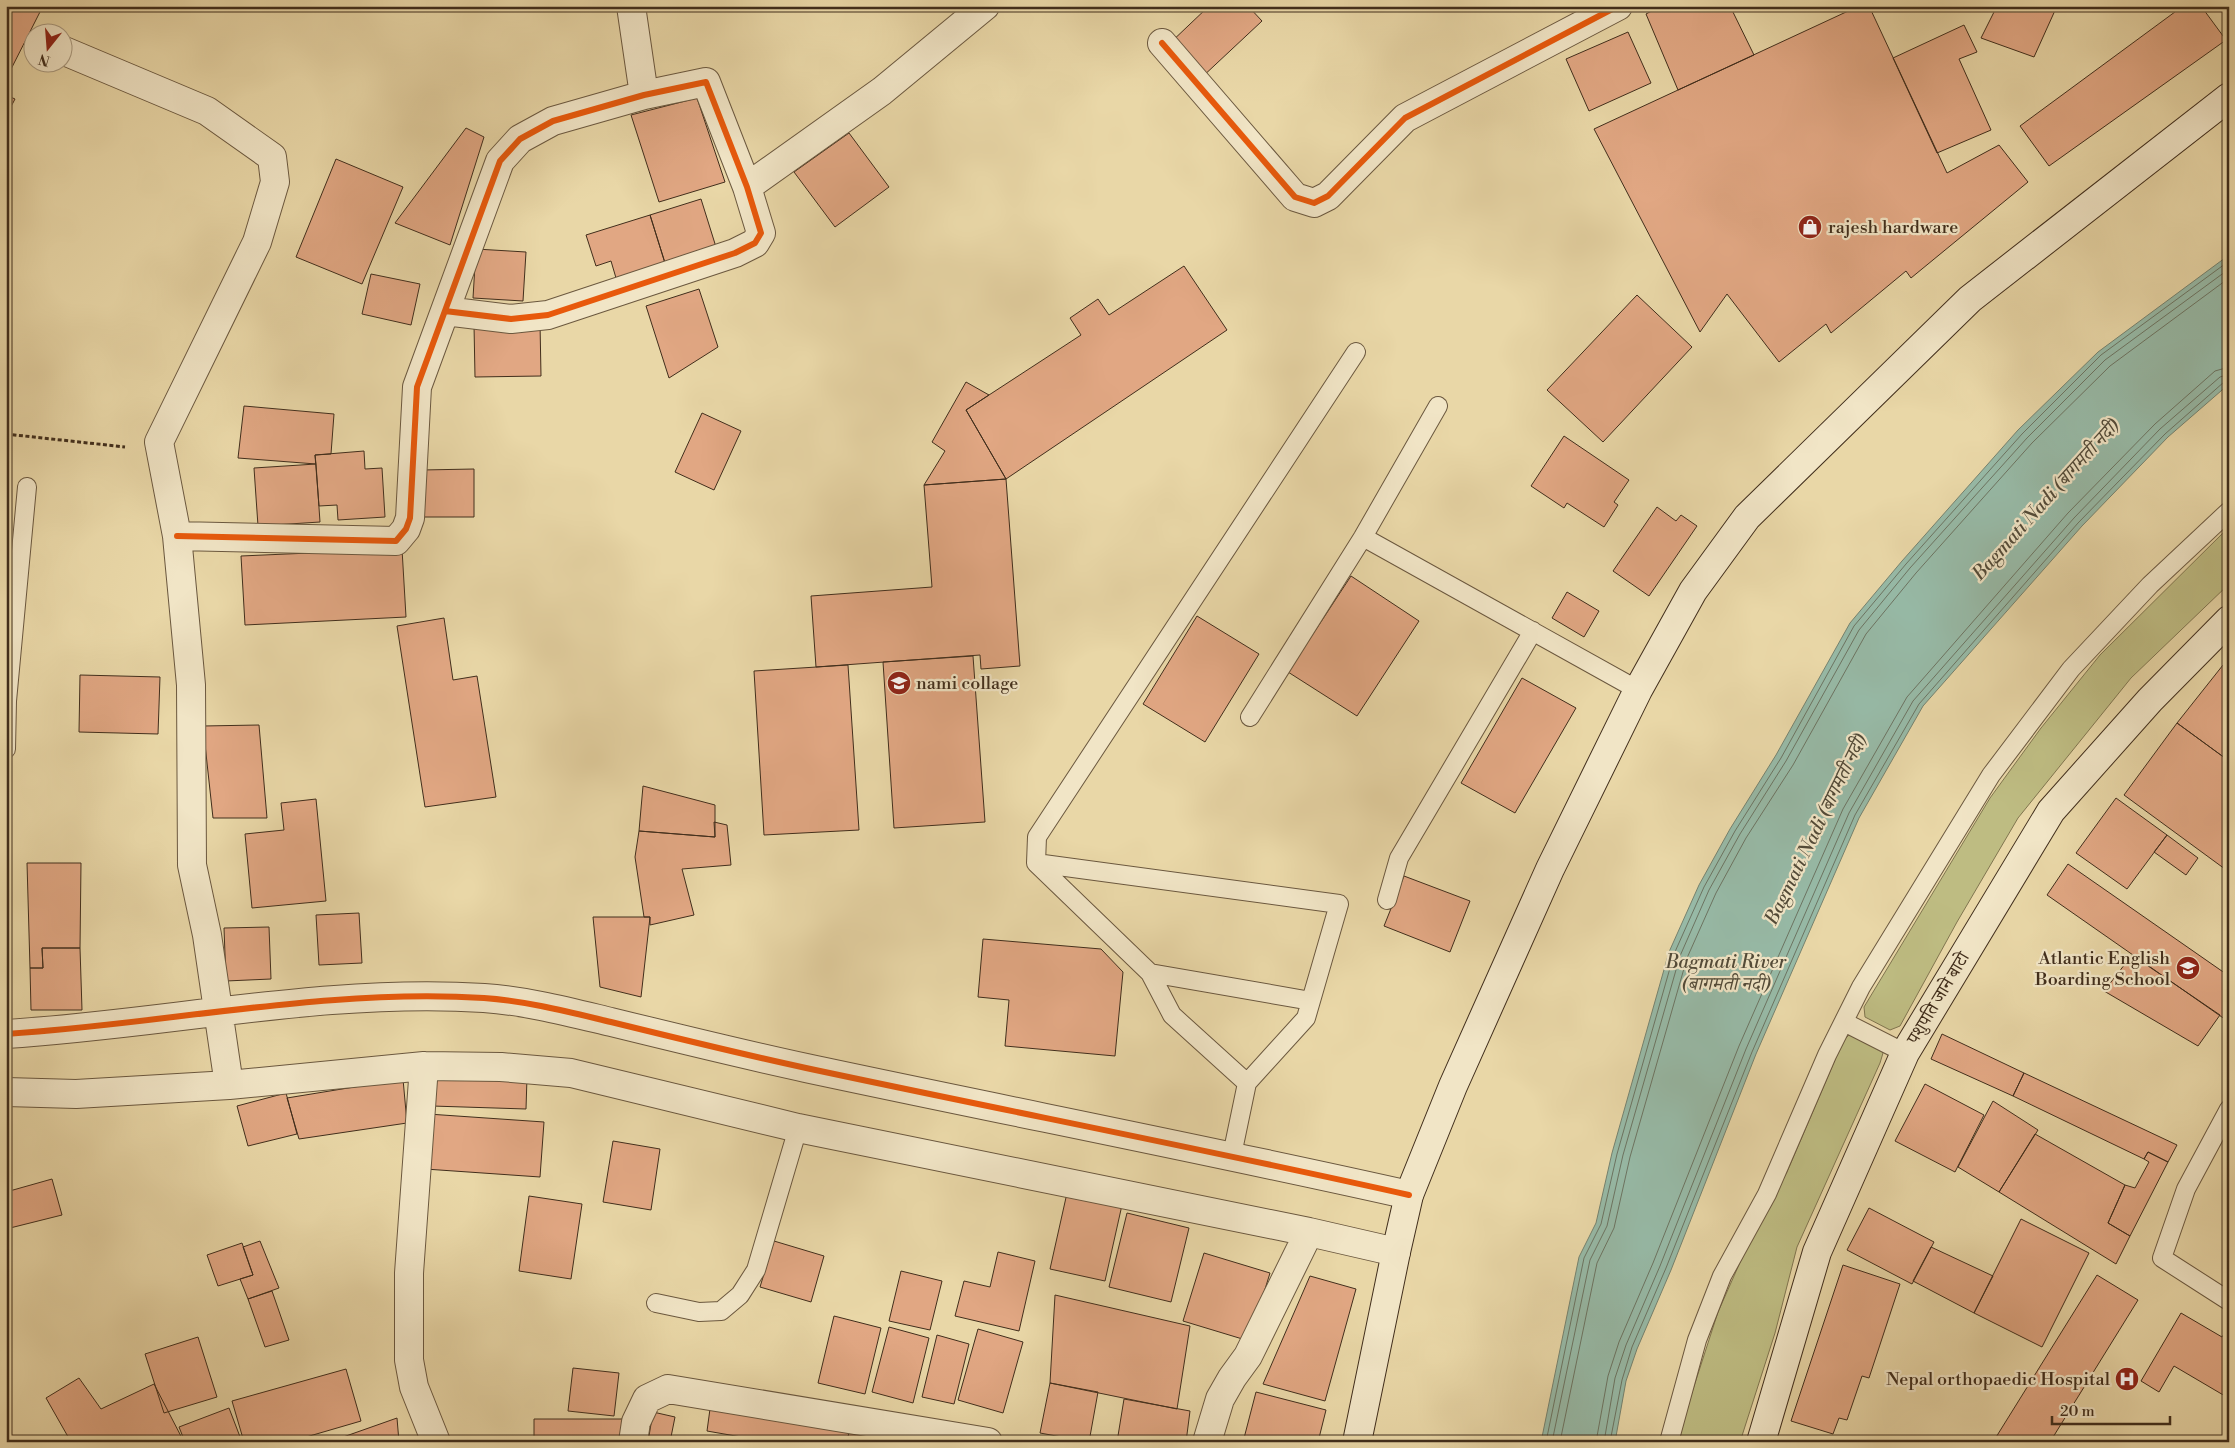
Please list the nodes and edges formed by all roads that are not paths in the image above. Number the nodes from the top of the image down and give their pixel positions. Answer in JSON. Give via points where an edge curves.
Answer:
{"nodes":[{"id":1,"x":631,"y":6,"type":"edge"},
{"id":2,"x":985,"y":6,"type":"edge"},
{"id":3,"x":1618,"y":6,"type":"edge"},
{"id":4,"x":1162,"y":43,"type":"dead end"},
{"id":5,"x":72,"y":54,"type":"edge"},
{"id":6,"x":644,"y":95,"type":"junction"},
{"id":7,"x":2229,"y":97,"type":"edge"},
{"id":8,"x":747,"y":187,"type":"junction"},
{"id":9,"x":445,"y":311,"type":"junction"},
{"id":10,"x":1356,"y":352,"type":"dead end"},
{"id":11,"x":1438,"y":406,"type":"dead end"},
{"id":12,"x":27,"y":487,"type":"dead end"},
{"id":13,"x":2229,"y":510,"type":"edge"},
{"id":14,"x":177,"y":536,"type":"junction"},
{"id":15,"x":1364,"y":537,"type":"junction"},
{"id":16,"x":2229,"y":620,"type":"edge"},
{"id":17,"x":1533,"y":631,"type":"junction"},
{"id":18,"x":1638,"y":690,"type":"junction"},
{"id":19,"x":1250,"y":717,"type":"dead end"},
{"id":20,"x":6,"y":749,"type":"edge"},
{"id":21,"x":1036,"y":862,"type":"junction"},
{"id":22,"x":1387,"y":900,"type":"dead end"},
{"id":23,"x":1150,"y":973,"type":"junction"},
{"id":24,"x":1311,"y":1001,"type":"junction"},
{"id":25,"x":218,"y":1010,"type":"junction"},
{"id":26,"x":1844,"y":1022,"type":"junction"},
{"id":27,"x":6,"y":1034,"type":"edge"},
{"id":28,"x":1905,"y":1053,"type":"junction"},
{"id":29,"x":424,"y":1066,"type":"junction"},
{"id":30,"x":1247,"y":1083,"type":"junction"},
{"id":31,"x":229,"y":1085,"type":"junction"},
{"id":32,"x":6,"y":1092,"type":"edge"},
{"id":33,"x":2229,"y":1109,"type":"edge"},
{"id":34,"x":798,"y":1128,"type":"junction"},
{"id":35,"x":1232,"y":1155,"type":"junction"},
{"id":36,"x":1409,"y":1195,"type":"junction"},
{"id":37,"x":1309,"y":1232,"type":"junction"},
{"id":38,"x":1396,"y":1252,"type":"junction"},
{"id":39,"x":2229,"y":1301,"type":"edge"},
{"id":40,"x":656,"y":1303,"type":"dead end"},
{"id":41,"x":436,"y":1442,"type":"edge"},
{"id":42,"x":633,"y":1442,"type":"edge"},
{"id":43,"x":988,"y":1442,"type":"edge"},
{"id":44,"x":1207,"y":1442,"type":"edge"},
{"id":45,"x":1357,"y":1442,"type":"edge"},
{"id":46,"x":1669,"y":1442,"type":"edge"},
{"id":47,"x":1761,"y":1442,"type":"edge"}],
"edges":[{"from":1,"to":6,"type":"street"},
{"from":2,"to":8,"type":"street","via":[[882,91]]},
{"from":3,"to":4,"type":"street","via":[[1405,118],[1328,196],[1314,203],[1295,198]]},
{"from":5,"to":14,"type":"street","via":[[207,111],[272,157],[275,182],[256,242],[160,442]]},
{"from":6,"to":8,"type":"street","via":[[706,82]]},
{"from":6,"to":9,"type":"street","via":[[553,122],[520,139],[500,161]]},
{"from":7,"to":18,"type":"street","via":[[1970,299],[1747,517],[1693,591]]},
{"from":8,"to":9,"type":"street","via":[[760,233],[755,243],[735,253],[548,315],[511,319]]},
{"from":9,"to":14,"type":"street","via":[[416,387],[410,518],[396,541]]},
{"from":10,"to":21,"type":"lane","via":[[1037,837]]},
{"from":11,"to":15,"type":"lane"},
{"from":12,"to":20,"type":"lane","via":[[7,701]]},
{"from":13,"to":26,"type":"lane","via":[[2150,585],[2071,669],[2018,738],[1947,844],[1861,987]]},
{"from":14,"to":25,"type":"street","via":[[191,685],[192,865]]},
{"from":15,"to":17,"type":"lane"},
{"from":15,"to":19,"type":"lane"},
{"from":16,"to":28,"type":"street","name":"पशुपति जाने बाटो","via":[[2150,700],[2051,811]]},
{"from":17,"to":18,"type":"lane"},
{"from":17,"to":22,"type":"lane","via":[[1399,858]]},
{"from":18,"to":36,"type":"street","via":[[1550,869],[1453,1086]]},
{"from":21,"to":23,"type":"lane"},
{"from":21,"to":24,"type":"lane","via":[[1339,904]]},
{"from":23,"to":24,"type":"lane"},
{"from":23,"to":30,"type":"lane","via":[[1172,1015]]},
{"from":24,"to":30,"type":"lane","via":[[1306,1018]]},
{"from":25,"to":27,"type":"street","via":[[57,1031]]},
{"from":25,"to":31,"type":"street"},
{"from":25,"to":35,"type":"street","via":[[389,996],[487,998],[545,1006],[804,1068]]},
{"from":26,"to":28,"type":"lane"},
{"from":26,"to":46,"type":"lane","via":[[1766,1194],[1722,1276],[1697,1340]]},
{"from":28,"to":47,"type":"street","name":"पशुपति जाने बाटो","via":[[1818,1252]]},
{"from":29,"to":31,"type":"street"},
{"from":29,"to":34,"type":"street","via":[[501,1067],[571,1073]]},
{"from":29,"to":41,"type":"street","via":[[409,1273],[409,1360],[414,1387]]},
{"from":30,"to":35,"type":"lane"},
{"from":31,"to":32,"type":"street","via":[[76,1094]]},
{"from":33,"to":39,"type":"lane","via":[[2186,1189],[2162,1258]]},
{"from":34,"to":37,"type":"street"},
{"from":34,"to":40,"type":"lane","via":[[756,1270],[740,1295],[721,1311],[699,1312]]},
{"from":35,"to":36,"type":"street"},
{"from":36,"to":38,"type":"street"},
{"from":37,"to":38,"type":"street"},
{"from":37,"to":44,"type":"street","via":[[1248,1356],[1220,1399]]},
{"from":38,"to":45,"type":"street"},
{"from":42,"to":43,"type":"street","via":[[636,1422],[646,1398],[668,1389]]}]}
